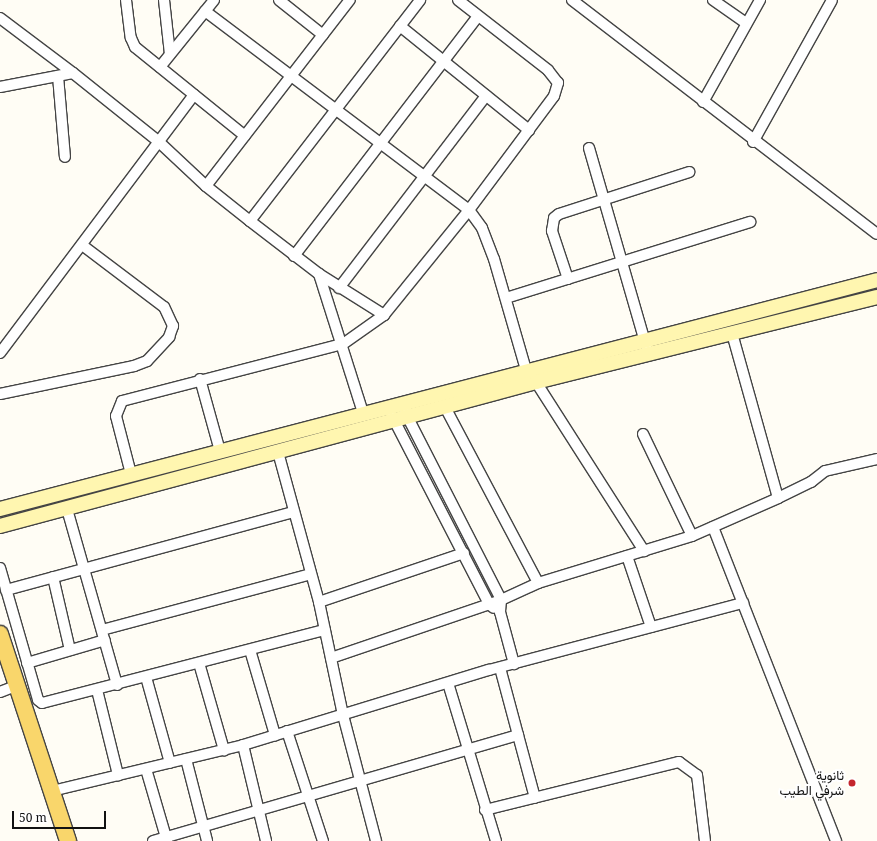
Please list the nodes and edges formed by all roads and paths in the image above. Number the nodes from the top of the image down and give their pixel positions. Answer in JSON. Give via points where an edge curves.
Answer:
{"nodes":[{"id":1,"x":126,"y":0,"type":"edge"},
{"id":2,"x":164,"y":0,"type":"edge"},
{"id":3,"x":279,"y":0,"type":"edge"},
{"id":4,"x":350,"y":0,"type":"edge"},
{"id":5,"x":420,"y":0,"type":"edge"},
{"id":6,"x":458,"y":0,"type":"edge"},
{"id":7,"x":572,"y":0,"type":"edge"},
{"id":8,"x":713,"y":0,"type":"edge"},
{"id":9,"x":760,"y":0,"type":"edge"},
{"id":10,"x":832,"y":0,"type":"edge"},
{"id":11,"x":209,"y":4,"type":"edge"},
{"id":12,"x":478,"y":16,"type":"junction"},
{"id":13,"x":0,"y":18,"type":"edge"},
{"id":14,"x":746,"y":23,"type":"junction"},
{"id":15,"x":400,"y":26,"type":"junction"},
{"id":16,"x":323,"y":34,"type":"junction"},
{"id":17,"x":170,"y":54,"type":"junction"},
{"id":18,"x":444,"y":60,"type":"junction"},
{"id":19,"x":160,"y":67,"type":"junction"},
{"id":20,"x":73,"y":73,"type":"junction"},
{"id":21,"x":292,"y":75,"type":"junction"},
{"id":22,"x":58,"y":76,"type":"junction"},
{"id":23,"x":0,"y":87,"type":"edge"},
{"id":24,"x":194,"y":95,"type":"junction"},
{"id":25,"x":486,"y":96,"type":"junction"},
{"id":26,"x":703,"y":102,"type":"junction"},
{"id":27,"x":336,"y":107,"type":"junction"},
{"id":28,"x":529,"y":130,"type":"junction"},
{"id":29,"x":245,"y":136,"type":"junction"},
{"id":30,"x":159,"y":142,"type":"junction"},
{"id":31,"x":380,"y":142,"type":"junction"},
{"id":32,"x":753,"y":142,"type":"junction"},
{"id":33,"x":589,"y":148,"type":"dead end"},
{"id":34,"x":65,"y":157,"type":"dead end"},
{"id":35,"x":690,"y":172,"type":"dead end"},
{"id":36,"x":422,"y":176,"type":"junction"},
{"id":37,"x":206,"y":186,"type":"junction"},
{"id":38,"x":604,"y":198,"type":"junction"},
{"id":39,"x":469,"y":210,"type":"junction"},
{"id":40,"x":250,"y":221,"type":"junction"},
{"id":41,"x":750,"y":222,"type":"dead end"},
{"id":42,"x":877,"y":234,"type":"edge"},
{"id":43,"x":82,"y":245,"type":"junction"},
{"id":44,"x":294,"y":256,"type":"junction"},
{"id":45,"x":622,"y":262,"type":"junction"},
{"id":46,"x":319,"y":274,"type":"junction"},
{"id":47,"x":568,"y":279,"type":"junction"},
{"id":48,"x":877,"y":280,"type":"edge"},
{"id":49,"x":339,"y":288,"type":"junction"},
{"id":50,"x":506,"y":298,"type":"junction"},
{"id":51,"x":877,"y":298,"type":"edge"},
{"id":52,"x":384,"y":315,"type":"junction"},
{"id":53,"x":732,"y":333,"type":"junction"},
{"id":54,"x":644,"y":339,"type":"junction"},
{"id":55,"x":343,"y":344,"type":"junction"},
{"id":56,"x":0,"y":353,"type":"edge"},
{"id":57,"x":648,"y":354,"type":"junction"},
{"id":58,"x":526,"y":370,"type":"junction"},
{"id":59,"x":200,"y":379,"type":"junction"},
{"id":60,"x":536,"y":382,"type":"junction"},
{"id":61,"x":0,"y":394,"type":"edge"},
{"id":62,"x":395,"y":405,"type":"junction"},
{"id":63,"x":445,"y":407,"type":"junction"},
{"id":64,"x":363,"y":413,"type":"junction"},
{"id":65,"x":401,"y":419,"type":"junction"},
{"id":66,"x":643,"y":434,"type":"dead end"},
{"id":67,"x":220,"y":451,"type":"junction"},
{"id":68,"x":278,"y":452,"type":"junction"},
{"id":69,"x":877,"y":459,"type":"edge"},
{"id":70,"x":131,"y":474,"type":"junction"},
{"id":71,"x":778,"y":498,"type":"junction"},
{"id":72,"x":0,"y":509,"type":"edge"},
{"id":73,"x":67,"y":509,"type":"junction"},
{"id":74,"x":294,"y":512,"type":"junction"},
{"id":75,"x":0,"y":526,"type":"edge"},
{"id":76,"x":713,"y":527,"type":"junction"},
{"id":77,"x":692,"y":536,"type":"junction"},
{"id":78,"x":644,"y":551,"type":"junction"},
{"id":79,"x":464,"y":553,"type":"junction"},
{"id":80,"x":627,"y":556,"type":"junction"},
{"id":81,"x":0,"y":568,"type":"edge"},
{"id":82,"x":85,"y":568,"type":"junction"},
{"id":83,"x":311,"y":574,"type":"junction"},
{"id":84,"x":53,"y":577,"type":"junction"},
{"id":85,"x":538,"y":584,"type":"junction"},
{"id":86,"x":6,"y":590,"type":"junction"},
{"id":87,"x":501,"y":600,"type":"junction"},
{"id":88,"x":319,"y":602,"type":"junction"},
{"id":89,"x":743,"y":603,"type":"junction"},
{"id":90,"x":489,"y":604,"type":"junction"},
{"id":91,"x":500,"y":612,"type":"junction"},
{"id":92,"x":651,"y":627,"type":"junction"},
{"id":93,"x":102,"y":630,"type":"junction"},
{"id":94,"x":325,"y":630,"type":"junction"},
{"id":95,"x":0,"y":634,"type":"edge"},
{"id":96,"x":105,"y":640,"type":"junction"},
{"id":97,"x":70,"y":650,"type":"junction"},
{"id":98,"x":250,"y":650,"type":"junction"},
{"id":99,"x":331,"y":658,"type":"junction"},
{"id":100,"x":27,"y":663,"type":"junction"},
{"id":101,"x":199,"y":663,"type":"junction"},
{"id":102,"x":514,"y":664,"type":"junction"},
{"id":103,"x":500,"y":668,"type":"junction"},
{"id":104,"x":146,"y":677,"type":"junction"},
{"id":105,"x":448,"y":683,"type":"junction"},
{"id":106,"x":117,"y":685,"type":"junction"},
{"id":107,"x":16,"y":686,"type":"junction"},
{"id":108,"x":97,"y":690,"type":"junction"},
{"id":109,"x":0,"y":692,"type":"edge"},
{"id":110,"x":343,"y":715,"type":"junction"},
{"id":111,"x":287,"y":732,"type":"junction"},
{"id":112,"x":275,"y":735,"type":"junction"},
{"id":113,"x":518,"y":735,"type":"junction"},
{"id":114,"x":243,"y":745,"type":"junction"},
{"id":115,"x":466,"y":749,"type":"junction"},
{"id":116,"x":224,"y":750,"type":"junction"},
{"id":117,"x":186,"y":759,"type":"junction"},
{"id":118,"x":170,"y":763,"type":"junction"},
{"id":119,"x":146,"y":769,"type":"junction"},
{"id":120,"x":118,"y":775,"type":"junction"},
{"id":121,"x":359,"y":781,"type":"junction"},
{"id":122,"x":52,"y":791,"type":"junction"},
{"id":123,"x":309,"y":795,"type":"junction"},
{"id":124,"x":535,"y":798,"type":"junction"},
{"id":125,"x":258,"y":810,"type":"junction"},
{"id":126,"x":485,"y":810,"type":"junction"},
{"id":127,"x":203,"y":826,"type":"junction"},
{"id":128,"x":167,"y":839,"type":"edge"},
{"id":129,"x":68,"y":841,"type":"edge"},
{"id":130,"x":153,"y":841,"type":"edge"},
{"id":131,"x":207,"y":841,"type":"edge"},
{"id":132,"x":266,"y":841,"type":"edge"},
{"id":133,"x":323,"y":841,"type":"edge"},
{"id":134,"x":376,"y":841,"type":"edge"},
{"id":135,"x":496,"y":841,"type":"edge"},
{"id":136,"x":705,"y":841,"type":"edge"},
{"id":137,"x":836,"y":841,"type":"edge"}],
"edges":[{"from":1,"to":19,"type":"street","via":[[131,38],[135,47]]},
{"from":2,"to":17,"type":"street"},
{"from":3,"to":16,"type":"street"},
{"from":4,"to":16,"type":"street"},
{"from":5,"to":15,"type":"street"},
{"from":6,"to":12,"type":"street"},
{"from":7,"to":26,"type":"street"},
{"from":8,"to":14,"type":"street"},
{"from":9,"to":14,"type":"street"},
{"from":10,"to":32,"type":"street"},
{"from":11,"to":17,"type":"street"},
{"from":11,"to":21,"type":"street"},
{"from":12,"to":18,"type":"street"},
{"from":12,"to":28,"type":"street","via":[[548,70],[558,83],[554,96]]},
{"from":13,"to":20,"type":"street"},
{"from":14,"to":26,"type":"street"},
{"from":15,"to":18,"type":"street"},
{"from":15,"to":27,"type":"street"},
{"from":16,"to":21,"type":"street"},
{"from":17,"to":19,"type":"street"},
{"from":18,"to":25,"type":"street"},
{"from":18,"to":31,"type":"street"},
{"from":19,"to":24,"type":"street"},
{"from":20,"to":22,"type":"street"},
{"from":20,"to":30,"type":"street"},
{"from":21,"to":27,"type":"street"},
{"from":21,"to":29,"type":"street"},
{"from":22,"to":23,"type":"street"},
{"from":22,"to":34,"type":"street"},
{"from":24,"to":29,"type":"street"},
{"from":24,"to":30,"type":"street"},
{"from":25,"to":28,"type":"street"},
{"from":25,"to":36,"type":"street"},
{"from":26,"to":32,"type":"street"},
{"from":27,"to":31,"type":"street"},
{"from":27,"to":40,"type":"street"},
{"from":28,"to":39,"type":"street"},
{"from":29,"to":37,"type":"street"},
{"from":30,"to":37,"type":"street"},
{"from":30,"to":43,"type":"street"},
{"from":31,"to":36,"type":"street"},
{"from":31,"to":44,"type":"street"},
{"from":32,"to":42,"type":"street"},
{"from":33,"to":38,"type":"street"},
{"from":35,"to":38,"type":"street"},
{"from":36,"to":39,"type":"street"},
{"from":36,"to":49,"type":"street"},
{"from":37,"to":40,"type":"street"},
{"from":38,"to":45,"type":"street"},
{"from":38,"to":47,"type":"street","via":[[569,209],[554,218],[552,231]]},
{"from":39,"to":50,"type":"street","via":[[482,228]]},
{"from":39,"to":52,"type":"street"},
{"from":40,"to":44,"type":"street"},
{"from":41,"to":45,"type":"street"},
{"from":43,"to":56,"type":"street"},
{"from":43,"to":61,"type":"street","via":[[164,307],[173,326],[168,337],[147,360],[134,366]]},
{"from":44,"to":46,"type":"street"},
{"from":45,"to":47,"type":"street"},
{"from":45,"to":54,"type":"street"},
{"from":46,"to":49,"type":"street"},
{"from":46,"to":55,"type":"street"},
{"from":47,"to":50,"type":"street"},
{"from":48,"to":54,"type":"main road"},
{"from":49,"to":52,"type":"street"},
{"from":50,"to":58,"type":"street"},
{"from":51,"to":53,"type":"main road"},
{"from":52,"to":55,"type":"street"},
{"from":53,"to":57,"type":"main road"},
{"from":53,"to":71,"type":"street"},
{"from":54,"to":57,"type":"street"},
{"from":54,"to":58,"type":"main road"},
{"from":55,"to":59,"type":"street"},
{"from":55,"to":64,"type":"street"},
{"from":57,"to":60,"type":"main road"},
{"from":58,"to":62,"type":"main road"},
{"from":59,"to":67,"type":"street"},
{"from":59,"to":70,"type":"street","via":[[122,401],[116,409]]},
{"from":60,"to":63,"type":"main road"},
{"from":60,"to":78,"type":"street"},
{"from":62,"to":64,"type":"main road"},
{"from":62,"to":65,"type":"street"},
{"from":63,"to":65,"type":"main road"},
{"from":63,"to":85,"type":"street"},
{"from":64,"to":67,"type":"main road"},
{"from":65,"to":68,"type":"main road"},
{"from":65,"to":79,"type":"street"},
{"from":65,"to":87,"type":"street"},
{"from":66,"to":77,"type":"street"},
{"from":67,"to":70,"type":"main road"},
{"from":68,"to":73,"type":"main road"},
{"from":68,"to":74,"type":"street"},
{"from":69,"to":71,"type":"street","via":[[825,471],[811,482]]},
{"from":70,"to":72,"type":"main road"},
{"from":71,"to":76,"type":"street"},
{"from":73,"to":75,"type":"main road"},
{"from":73,"to":82,"type":"street"},
{"from":74,"to":82,"type":"street"},
{"from":74,"to":83,"type":"street"},
{"from":76,"to":77,"type":"street"},
{"from":76,"to":89,"type":"street"},
{"from":77,"to":78,"type":"street"},
{"from":78,"to":80,"type":"street"},
{"from":79,"to":88,"type":"street"},
{"from":79,"to":90,"type":"street"},
{"from":80,"to":85,"type":"street"},
{"from":80,"to":92,"type":"street"},
{"from":81,"to":86,"type":"street"},
{"from":82,"to":84,"type":"street"},
{"from":82,"to":93,"type":"street"},
{"from":83,"to":88,"type":"street"},
{"from":83,"to":93,"type":"street"},
{"from":84,"to":86,"type":"street"},
{"from":84,"to":97,"type":"street"},
{"from":85,"to":87,"type":"street"},
{"from":86,"to":100,"type":"street"},
{"from":87,"to":90,"type":"street"},
{"from":87,"to":91,"type":"street"},
{"from":88,"to":94,"type":"street"},
{"from":89,"to":92,"type":"street"},
{"from":89,"to":137,"type":"street"},
{"from":90,"to":91,"type":"street"},
{"from":90,"to":99,"type":"street"},
{"from":91,"to":102,"type":"street"},
{"from":92,"to":102,"type":"street"},
{"from":93,"to":96,"type":"street"},
{"from":94,"to":98,"type":"street"},
{"from":94,"to":99,"type":"street"},
{"from":95,"to":107,"type":"main road"},
{"from":96,"to":97,"type":"street"},
{"from":96,"to":106,"type":"street"},
{"from":97,"to":100,"type":"street"},
{"from":98,"to":101,"type":"street"},
{"from":98,"to":112,"type":"street"},
{"from":99,"to":110,"type":"street"},
{"from":100,"to":108,"type":"street","via":[[38,700],[42,703]]},
{"from":101,"to":104,"type":"street"},
{"from":101,"to":116,"type":"street"},
{"from":102,"to":103,"type":"street"},
{"from":103,"to":105,"type":"street"},
{"from":103,"to":113,"type":"street"},
{"from":104,"to":106,"type":"street"},
{"from":104,"to":118,"type":"street"},
{"from":105,"to":110,"type":"street"},
{"from":105,"to":115,"type":"street"},
{"from":106,"to":108,"type":"street"},
{"from":107,"to":109,"type":"street"},
{"from":107,"to":122,"type":"main road"},
{"from":108,"to":120,"type":"street"},
{"from":110,"to":111,"type":"street"},
{"from":110,"to":121,"type":"street"},
{"from":111,"to":112,"type":"street"},
{"from":111,"to":123,"type":"street"},
{"from":112,"to":114,"type":"street"},
{"from":113,"to":115,"type":"street"},
{"from":113,"to":124,"type":"street"},
{"from":114,"to":116,"type":"street"},
{"from":114,"to":125,"type":"street"},
{"from":115,"to":121,"type":"street"},
{"from":115,"to":126,"type":"street"},
{"from":116,"to":117,"type":"street"},
{"from":117,"to":118,"type":"street"},
{"from":117,"to":127,"type":"street"},
{"from":118,"to":119,"type":"street"},
{"from":119,"to":120,"type":"street"},
{"from":119,"to":128,"type":"street"},
{"from":120,"to":122,"type":"street"},
{"from":121,"to":123,"type":"street"},
{"from":121,"to":134,"type":"street"},
{"from":122,"to":129,"type":"main road"},
{"from":123,"to":125,"type":"street"},
{"from":123,"to":133,"type":"street"},
{"from":124,"to":126,"type":"street"},
{"from":124,"to":136,"type":"street","via":[[679,762],[697,775]]},
{"from":125,"to":127,"type":"street"},
{"from":125,"to":132,"type":"street"},
{"from":126,"to":135,"type":"street"},
{"from":127,"to":128,"type":"street"},
{"from":127,"to":131,"type":"street"},
{"from":128,"to":130,"type":"street"}]}
